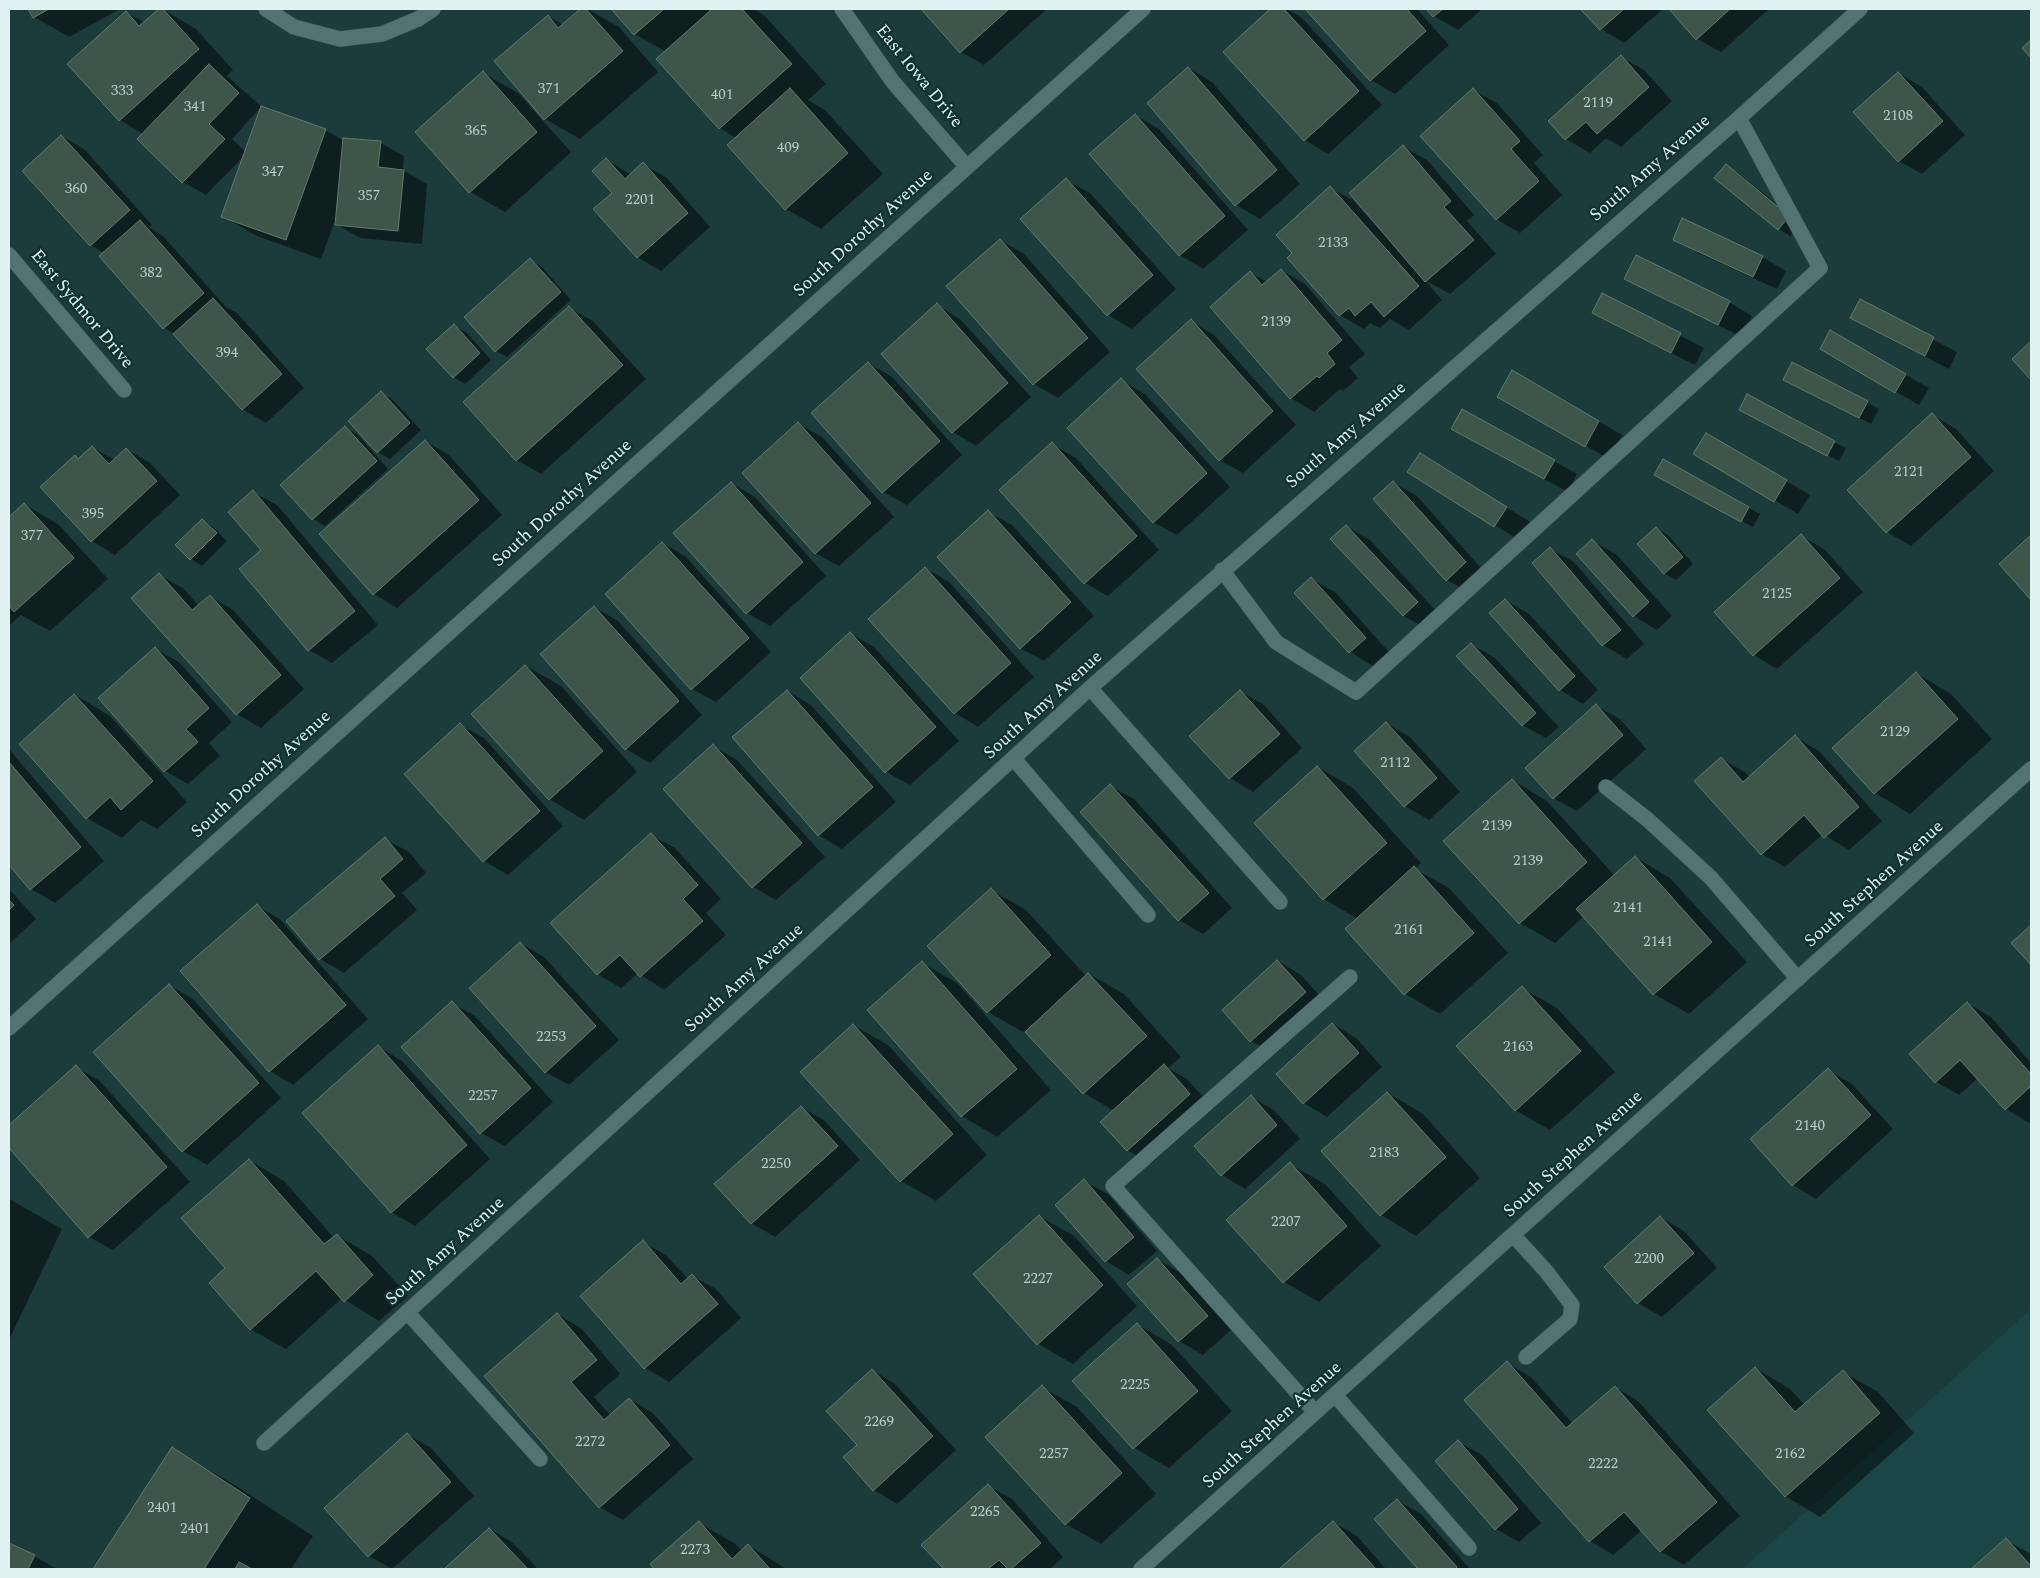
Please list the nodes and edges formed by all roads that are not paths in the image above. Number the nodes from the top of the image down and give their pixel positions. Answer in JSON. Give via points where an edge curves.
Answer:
{"nodes":[{"id":1,"x":266,"y":9,"type":"edge"},
{"id":2,"x":433,"y":9,"type":"edge"},
{"id":3,"x":842,"y":9,"type":"edge"},
{"id":4,"x":1143,"y":9,"type":"edge"},
{"id":5,"x":1860,"y":9,"type":"edge"},
{"id":6,"x":1738,"y":118,"type":"junction"},
{"id":7,"x":967,"y":167,"type":"junction"},
{"id":8,"x":9,"y":255,"type":"edge"},
{"id":9,"x":124,"y":390,"type":"dead end"},
{"id":10,"x":1222,"y":570,"type":"junction"},
{"id":11,"x":1090,"y":688,"type":"junction"},
{"id":12,"x":1014,"y":759,"type":"junction"},
{"id":13,"x":2031,"y":769,"type":"edge"},
{"id":14,"x":1606,"y":786,"type":"dead end"},
{"id":15,"x":1280,"y":902,"type":"dead end"},
{"id":16,"x":1148,"y":915,"type":"dead end"},
{"id":17,"x":1350,"y":977,"type":"dead end"},
{"id":18,"x":1798,"y":979,"type":"junction"},
{"id":19,"x":9,"y":1028,"type":"edge"},
{"id":20,"x":1513,"y":1235,"type":"junction"},
{"id":21,"x":407,"y":1312,"type":"junction"},
{"id":22,"x":1526,"y":1357,"type":"dead end"},
{"id":23,"x":1335,"y":1395,"type":"junction"},
{"id":24,"x":1315,"y":1412,"type":"junction"},
{"id":25,"x":264,"y":1443,"type":"dead end"},
{"id":26,"x":540,"y":1459,"type":"dead end"},
{"id":27,"x":1469,"y":1548,"type":"dead end"},
{"id":28,"x":1141,"y":1569,"type":"edge"}],
"edges":[{"from":1,"to":2,"type":"street","via":[[294,27],[340,39],[382,34]]},
{"from":3,"to":7,"type":"street","name":"East Iowa Drive","via":[[893,82]]},
{"from":4,"to":7,"type":"street","name":"South Dorothy Avenue"},
{"from":5,"to":6,"type":"street","name":"South Amy Avenue"},
{"from":6,"to":10,"type":"street","name":"South Amy Avenue"},
{"from":6,"to":10,"type":"street","via":[[1820,268],[1356,692],[1276,642]]},
{"from":7,"to":19,"type":"street","name":"South Dorothy Avenue"},
{"from":8,"to":9,"type":"street","name":"East Sydmor Drive"},
{"from":10,"to":11,"type":"street","name":"South Amy Avenue"},
{"from":11,"to":12,"type":"street","name":"South Amy Avenue"},
{"from":11,"to":15,"type":"street"},
{"from":12,"to":16,"type":"street"},
{"from":12,"to":21,"type":"street","name":"South Amy Avenue"},
{"from":13,"to":18,"type":"street","name":"South Stephen Avenue"},
{"from":14,"to":18,"type":"street","via":[[1711,878]]},
{"from":17,"to":24,"type":"street","via":[[1113,1186]]},
{"from":18,"to":20,"type":"street","name":"South Stephen Avenue"},
{"from":20,"to":22,"type":"street","via":[[1572,1305],[1570,1319]]},
{"from":20,"to":23,"type":"street","name":"South Stephen Avenue"},
{"from":21,"to":25,"type":"street","name":"South Amy Avenue"},
{"from":21,"to":26,"type":"street"},
{"from":23,"to":24,"type":"street","name":"South Stephen Avenue"},
{"from":23,"to":27,"type":"street"},
{"from":24,"to":28,"type":"street","name":"South Stephen Avenue"}]}
